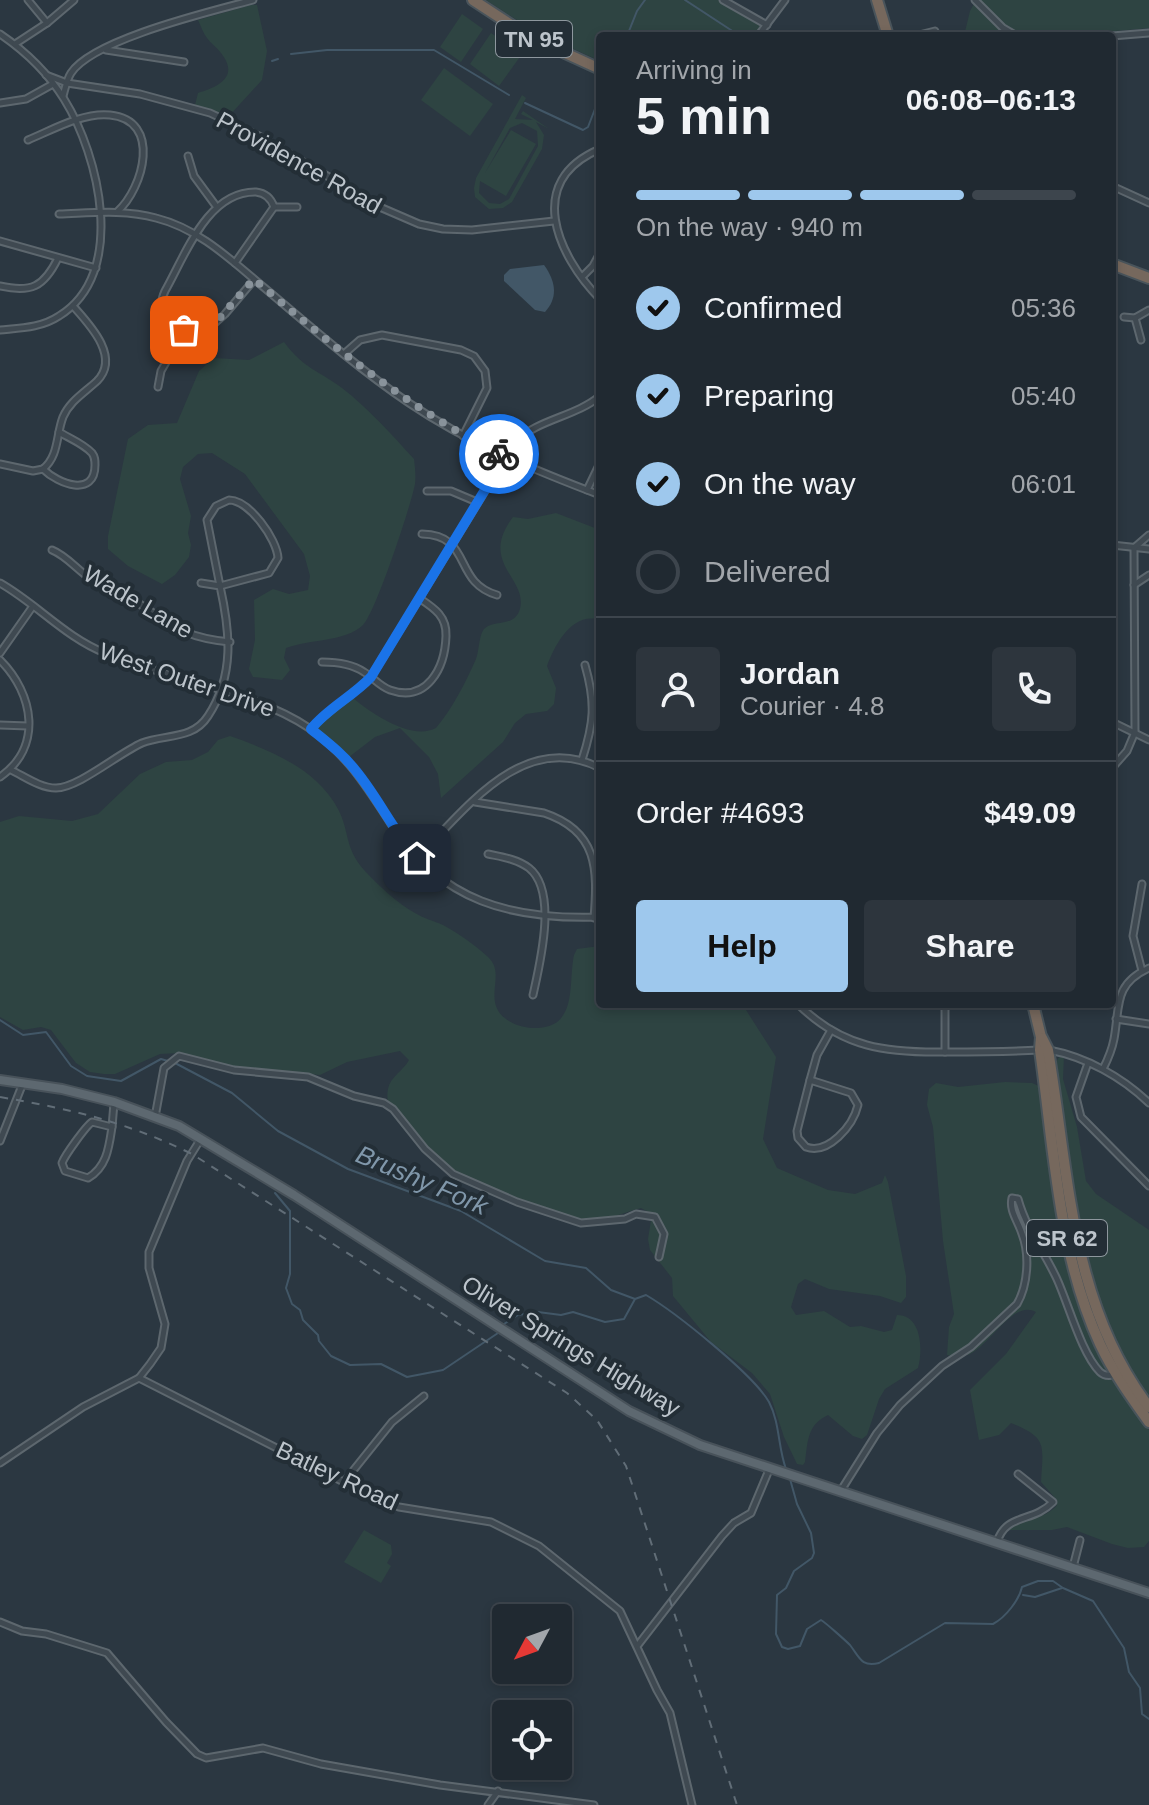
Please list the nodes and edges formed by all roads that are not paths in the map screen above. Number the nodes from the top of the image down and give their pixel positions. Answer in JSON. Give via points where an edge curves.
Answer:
{"nodes":[{"id":1,"x":28,"y":0,"type":"edge"},
{"id":2,"x":74,"y":0,"type":"edge"},
{"id":3,"x":253,"y":0,"type":"edge"},
{"id":4,"x":473,"y":0,"type":"edge"},
{"id":5,"x":482,"y":0,"type":"edge"},
{"id":6,"x":723,"y":0,"type":"edge"},
{"id":7,"x":785,"y":0,"type":"edge"},
{"id":8,"x":874,"y":0,"type":"edge"},
{"id":9,"x":975,"y":0,"type":"edge"},
{"id":10,"x":47,"y":23,"type":"junction"},
{"id":11,"x":767,"y":25,"type":"junction"},
{"id":12,"x":935,"y":31,"type":"dead end"},
{"id":13,"x":761,"y":32,"type":"edge"},
{"id":14,"x":884,"y":32,"type":"edge"},
{"id":15,"x":931,"y":32,"type":"edge"},
{"id":16,"x":1010,"y":32,"type":"edge"},
{"id":17,"x":1149,"y":33,"type":"edge"},
{"id":18,"x":0,"y":34,"type":"edge"},
{"id":19,"x":30,"y":35,"type":"junction"},
{"id":20,"x":1116,"y":36,"type":"edge"},
{"id":21,"x":15,"y":44,"type":"junction"},
{"id":22,"x":104,"y":50,"type":"junction"},
{"id":23,"x":28,"y":56,"type":"junction"},
{"id":24,"x":596,"y":61,"type":"edge"},
{"id":25,"x":184,"y":62,"type":"dead end"},
{"id":26,"x":596,"y":67,"type":"edge"},
{"id":27,"x":46,"y":75,"type":"junction"},
{"id":28,"x":67,"y":83,"type":"junction"},
{"id":29,"x":53,"y":84,"type":"junction"},
{"id":30,"x":63,"y":97,"type":"junction"},
{"id":31,"x":0,"y":103,"type":"edge"},
{"id":32,"x":77,"y":121,"type":"junction"},
{"id":33,"x":28,"y":140,"type":"dead end"},
{"id":34,"x":596,"y":151,"type":"edge"},
{"id":35,"x":188,"y":156,"type":"dead end"},
{"id":36,"x":1116,"y":188,"type":"edge"},
{"id":37,"x":1149,"y":203,"type":"edge"},
{"id":38,"x":216,"y":206,"type":"junction"},
{"id":39,"x":274,"y":207,"type":"junction"},
{"id":40,"x":297,"y":207,"type":"dead end"},
{"id":41,"x":100,"y":212,"type":"junction"},
{"id":42,"x":117,"y":212,"type":"junction"},
{"id":43,"x":59,"y":214,"type":"dead end"},
{"id":44,"x":554,"y":221,"type":"junction"},
{"id":45,"x":197,"y":235,"type":"junction"},
{"id":46,"x":0,"y":241,"type":"edge"},
{"id":47,"x":58,"y":258,"type":"junction"},
{"id":48,"x":596,"y":260,"type":"edge"},
{"id":49,"x":235,"y":263,"type":"junction"},
{"id":50,"x":1116,"y":266,"type":"edge"},
{"id":51,"x":96,"y":268,"type":"junction"},
{"id":52,"x":1116,"y":273,"type":"edge"},
{"id":53,"x":582,"y":277,"type":"junction"},
{"id":54,"x":1149,"y":278,"type":"edge"},
{"id":55,"x":254,"y":279,"type":"junction"},
{"id":56,"x":1149,"y":285,"type":"edge"},
{"id":57,"x":0,"y":286,"type":"edge"},
{"id":58,"x":596,"y":294,"type":"edge"},
{"id":59,"x":73,"y":306,"type":"junction"},
{"id":60,"x":1149,"y":310,"type":"edge"},
{"id":61,"x":1124,"y":317,"type":"dead end"},
{"id":62,"x":1135,"y":318,"type":"junction"},
{"id":63,"x":0,"y":330,"type":"edge"},
{"id":64,"x":184,"y":330,"type":"junction"},
{"id":65,"x":1141,"y":340,"type":"dead end"},
{"id":66,"x":344,"y":354,"type":"junction"},
{"id":67,"x":158,"y":387,"type":"dead end"},
{"id":68,"x":596,"y":399,"type":"edge"},
{"id":69,"x":59,"y":432,"type":"junction"},
{"id":70,"x":463,"y":436,"type":"junction"},
{"id":71,"x":505,"y":457,"type":"junction"},
{"id":72,"x":0,"y":464,"type":"edge"},
{"id":73,"x":43,"y":469,"type":"junction"},
{"id":74,"x":596,"y":471,"type":"edge"},
{"id":75,"x":587,"y":490,"type":"junction"},
{"id":76,"x":427,"y":491,"type":"dead end"},
{"id":77,"x":596,"y":493,"type":"edge"},
{"id":78,"x":477,"y":502,"type":"junction"},
{"id":79,"x":422,"y":534,"type":"dead end"},
{"id":80,"x":1149,"y":535,"type":"edge"},
{"id":81,"x":451,"y":545,"type":"junction"},
{"id":82,"x":1116,"y":546,"type":"edge"},
{"id":83,"x":1134,"y":548,"type":"junction"},
{"id":84,"x":1149,"y":549,"type":"edge"},
{"id":85,"x":52,"y":550,"type":"dead end"},
{"id":86,"x":1149,"y":575,"type":"edge"},
{"id":87,"x":0,"y":583,"type":"edge"},
{"id":88,"x":201,"y":583,"type":"dead end"},
{"id":89,"x":1134,"y":585,"type":"junction"},
{"id":90,"x":220,"y":586,"type":"junction"},
{"id":91,"x":497,"y":595,"type":"dead end"},
{"id":92,"x":419,"y":598,"type":"junction"},
{"id":93,"x":33,"y":606,"type":"junction"},
{"id":94,"x":230,"y":642,"type":"junction"},
{"id":95,"x":0,"y":653,"type":"edge"},
{"id":96,"x":0,"y":660,"type":"edge"},
{"id":97,"x":322,"y":662,"type":"dead end"},
{"id":98,"x":585,"y":665,"type":"dead end"},
{"id":99,"x":371,"y":677,"type":"junction"},
{"id":100,"x":219,"y":691,"type":"junction"},
{"id":101,"x":1116,"y":724,"type":"edge"},
{"id":102,"x":0,"y":725,"type":"edge"},
{"id":103,"x":28,"y":726,"type":"junction"},
{"id":104,"x":311,"y":729,"type":"junction"},
{"id":105,"x":1135,"y":732,"type":"junction"},
{"id":106,"x":1149,"y":740,"type":"edge"},
{"id":107,"x":582,"y":760,"type":"junction"},
{"id":108,"x":1116,"y":763,"type":"edge"},
{"id":109,"x":596,"y":766,"type":"edge"},
{"id":110,"x":11,"y":770,"type":"junction"},
{"id":111,"x":0,"y":777,"type":"edge"},
{"id":112,"x":474,"y":802,"type":"junction"},
{"id":113,"x":488,"y":854,"type":"dead end"},
{"id":114,"x":417,"y":858,"type":"junction"},
{"id":115,"x":596,"y":874,"type":"edge"},
{"id":116,"x":1142,"y":884,"type":"dead end"},
{"id":117,"x":544,"y":917,"type":"junction"},
{"id":118,"x":596,"y":918,"type":"edge"},
{"id":119,"x":1149,"y":968,"type":"edge"},
{"id":120,"x":1142,"y":971,"type":"junction"},
{"id":121,"x":533,"y":995,"type":"dead end"},
{"id":122,"x":803,"y":1008,"type":"edge"},
{"id":123,"x":945,"y":1008,"type":"edge"},
{"id":124,"x":1034,"y":1008,"type":"edge"},
{"id":125,"x":1116,"y":1019,"type":"junction"},
{"id":126,"x":1149,"y":1024,"type":"edge"},
{"id":127,"x":831,"y":1030,"type":"junction"},
{"id":128,"x":1044,"y":1050,"type":"junction"},
{"id":129,"x":945,"y":1052,"type":"junction"},
{"id":130,"x":1088,"y":1063,"type":"junction"},
{"id":131,"x":1103,"y":1069,"type":"junction"},
{"id":132,"x":0,"y":1080,"type":"edge"},
{"id":133,"x":810,"y":1080,"type":"junction"},
{"id":134,"x":23,"y":1083,"type":"junction"},
{"id":135,"x":114,"y":1102,"type":"junction"},
{"id":136,"x":1149,"y":1103,"type":"edge"},
{"id":137,"x":155,"y":1117,"type":"junction"},
{"id":138,"x":112,"y":1127,"type":"junction"},
{"id":139,"x":201,"y":1138,"type":"junction"},
{"id":140,"x":0,"y":1141,"type":"edge"},
{"id":141,"x":1149,"y":1186,"type":"edge"},
{"id":142,"x":659,"y":1257,"type":"dead end"},
{"id":143,"x":1120,"y":1372,"type":"junction"},
{"id":144,"x":139,"y":1378,"type":"junction"},
{"id":145,"x":424,"y":1396,"type":"dead end"},
{"id":146,"x":1149,"y":1407,"type":"edge"},
{"id":147,"x":1149,"y":1422,"type":"edge"},
{"id":148,"x":0,"y":1463,"type":"edge"},
{"id":149,"x":773,"y":1471,"type":"junction"},
{"id":150,"x":1018,"y":1474,"type":"dead end"},
{"id":151,"x":344,"y":1482,"type":"junction"},
{"id":152,"x":840,"y":1493,"type":"junction"},
{"id":153,"x":1080,"y":1540,"type":"dead end"},
{"id":154,"x":997,"y":1542,"type":"junction"},
{"id":155,"x":1072,"y":1568,"type":"junction"},
{"id":156,"x":1149,"y":1593,"type":"edge"},
{"id":157,"x":0,"y":1622,"type":"edge"},
{"id":158,"x":638,"y":1645,"type":"junction"},
{"id":159,"x":498,"y":1791,"type":"junction"},
{"id":160,"x":488,"y":1805,"type":"edge"},
{"id":161,"x":594,"y":1805,"type":"edge"},
{"id":162,"x":692,"y":1805,"type":"edge"}],
"edges":[{"from":1,"to":10,"type":"street"},
{"from":2,"to":10,"type":"street"},
{"from":3,"to":22,"type":"street"},
{"from":4,"to":26,"type":"highway","number":"TN 95","via":[[528,36]]},
{"from":5,"to":24,"type":"highway","number":"TN 95","via":[[531,32]]},
{"from":6,"to":11,"type":"street"},
{"from":7,"to":11,"type":"street"},
{"from":8,"to":14,"type":"highway"},
{"from":9,"to":16,"type":"street"},
{"from":10,"to":19,"type":"street"},
{"from":11,"to":13,"type":"street"},
{"from":12,"to":15,"type":"street"},
{"from":17,"to":20,"type":"street"},
{"from":18,"to":21,"type":"street"},
{"from":19,"to":21,"type":"street"},
{"from":19,"to":23,"type":"street"},
{"from":21,"to":23,"type":"street"},
{"from":22,"to":25,"type":"street"},
{"from":22,"to":28,"type":"street","via":[[76,67]]},
{"from":23,"to":27,"type":"street"},
{"from":27,"to":28,"type":"street","name":"Providence Road"},
{"from":27,"to":29,"type":"street"},
{"from":28,"to":30,"type":"street"},
{"from":28,"to":44,"type":"street","name":"Providence Road","via":[[140,94],[210,113],[419,224],[472,230]]},
{"from":29,"to":30,"type":"street"},
{"from":29,"to":31,"type":"street","via":[[26,99]]},
{"from":30,"to":32,"type":"street"},
{"from":32,"to":33,"type":"street"},
{"from":32,"to":41,"type":"street","via":[[92,162]]},
{"from":32,"to":42,"type":"street","via":[[106,114],[139,130],[144,146],[134,191]]},
{"from":34,"to":44,"type":"street","via":[[564,177]]},
{"from":35,"to":38,"type":"street","via":[[194,176]]},
{"from":36,"to":37,"type":"street"},
{"from":38,"to":39,"type":"street","via":[[260,192]]},
{"from":38,"to":45,"type":"street"},
{"from":39,"to":40,"type":"street"},
{"from":39,"to":49,"type":"street"},
{"from":41,"to":42,"type":"street"},
{"from":41,"to":43,"type":"street"},
{"from":41,"to":51,"type":"street"},
{"from":42,"to":45,"type":"street","via":[[158,218]]},
{"from":44,"to":53,"type":"street","via":[[559,241]]},
{"from":45,"to":49,"type":"street"},
{"from":45,"to":64,"type":"street","via":[[161,299],[166,322]]},
{"from":46,"to":47,"type":"street"},
{"from":47,"to":51,"type":"street"},
{"from":47,"to":57,"type":"street","via":[[40,284],[25,289]]},
{"from":48,"to":53,"type":"street"},
{"from":49,"to":55,"type":"street"},
{"from":50,"to":54,"type":"highway"},
{"from":51,"to":59,"type":"street"},
{"from":52,"to":56,"type":"highway"},
{"from":53,"to":58,"type":"street"},
{"from":55,"to":64,"type":"street","via":[[209,330]]},
{"from":55,"to":66,"type":"street"},
{"from":59,"to":63,"type":"street","via":[[46,323]]},
{"from":59,"to":69,"type":"street","via":[[99,339],[105,363],[100,377],[70,405]]},
{"from":60,"to":62,"type":"street"},
{"from":61,"to":62,"type":"street"},
{"from":62,"to":65,"type":"street"},
{"from":64,"to":67,"type":"street"},
{"from":66,"to":70,"type":"street"},
{"from":66,"to":70,"type":"street","via":[[360,340],[382,335],[474,356],[485,371],[487,388]]},
{"from":68,"to":71,"type":"street","via":[[530,429]]},
{"from":69,"to":73,"type":"street","via":[[53,458]]},
{"from":69,"to":73,"type":"street","via":[[92,453],[93,479],[73,485]]},
{"from":70,"to":71,"type":"street"},
{"from":71,"to":75,"type":"street"},
{"from":71,"to":78,"type":"street"},
{"from":72,"to":73,"type":"street"},
{"from":74,"to":75,"type":"street"},
{"from":75,"to":77,"type":"street"},
{"from":76,"to":78,"type":"street","via":[[451,491]]},
{"from":78,"to":81,"type":"street"},
{"from":79,"to":81,"type":"street"},
{"from":80,"to":83,"type":"street"},
{"from":81,"to":91,"type":"street","via":[[468,576]]},
{"from":81,"to":92,"type":"street"},
{"from":82,"to":83,"type":"street"},
{"from":83,"to":84,"type":"street"},
{"from":83,"to":89,"type":"street"},
{"from":85,"to":94,"type":"street","name":"Wade Lane","via":[[177,630]]},
{"from":86,"to":89,"type":"street"},
{"from":87,"to":93,"type":"street","name":"West Outer Drive"},
{"from":88,"to":90,"type":"street"},
{"from":89,"to":105,"type":"street"},
{"from":90,"to":90,"type":"street","via":[[269,573],[277,562],[273,542],[239,500],[221,503],[207,520]]},
{"from":90,"to":94,"type":"street"},
{"from":92,"to":99,"type":"street"},
{"from":92,"to":99,"type":"street","via":[[437,610],[446,627],[435,677],[421,690],[405,693]]},
{"from":93,"to":95,"type":"street"},
{"from":93,"to":100,"type":"street","name":"West Outer Drive","via":[[94,648]]},
{"from":94,"to":100,"type":"street"},
{"from":96,"to":103,"type":"street","via":[[23,691]]},
{"from":97,"to":99,"type":"street","via":[[343,663]]},
{"from":98,"to":107,"type":"street","via":[[594,712]]},
{"from":99,"to":104,"type":"street"},
{"from":100,"to":104,"type":"street","name":"West Outer Drive"},
{"from":100,"to":110,"type":"street","via":[[209,715],[196,728],[139,744],[66,786],[45,786]]},
{"from":101,"to":105,"type":"street"},
{"from":102,"to":103,"type":"street"},
{"from":103,"to":110,"type":"street","via":[[22,753]]},
{"from":104,"to":114,"type":"street","name":"West Outer Drive","via":[[356,770]]},
{"from":105,"to":106,"type":"street"},
{"from":105,"to":108,"type":"street"},
{"from":107,"to":109,"type":"street"},
{"from":107,"to":112,"type":"street","via":[[527,763],[506,773]]},
{"from":110,"to":111,"type":"street"},
{"from":112,"to":114,"type":"street"},
{"from":112,"to":115,"type":"street","via":[[555,817],[586,843]]},
{"from":113,"to":117,"type":"street","via":[[533,872],[544,894]]},
{"from":114,"to":117,"type":"street","name":"West Outer Drive","via":[[477,900]]},
{"from":116,"to":120,"type":"street","via":[[1133,936]]},
{"from":117,"to":118,"type":"street","name":"West Outer Drive"},
{"from":117,"to":121,"type":"street"},
{"from":119,"to":120,"type":"street"},
{"from":120,"to":125,"type":"street","via":[[1123,989]]},
{"from":122,"to":127,"type":"street"},
{"from":123,"to":129,"type":"street"},
{"from":124,"to":128,"type":"highway","number":"SR 62"},
{"from":125,"to":126,"type":"street"},
{"from":125,"to":131,"type":"street"},
{"from":127,"to":129,"type":"street","via":[[878,1049]]},
{"from":127,"to":133,"type":"street"},
{"from":128,"to":129,"type":"street"},
{"from":128,"to":130,"type":"street"},
{"from":128,"to":143,"type":"highway","number":"SR 62","via":[[1069,1252],[1090,1320]]},
{"from":130,"to":131,"type":"street"},
{"from":130,"to":141,"type":"street","via":[[1076,1097],[1081,1117]]},
{"from":131,"to":136,"type":"street"},
{"from":132,"to":134,"type":"main road","name":"Oliver Springs Highway"},
{"from":133,"to":133,"type":"street","via":[[797,1131],[802,1144],[816,1150],[831,1144],[858,1105],[851,1093]]},
{"from":134,"to":135,"type":"main road","name":"Oliver Springs Highway"},
{"from":134,"to":140,"type":"street"},
{"from":135,"to":137,"type":"main road","name":"Oliver Springs Highway"},
{"from":135,"to":138,"type":"street"},
{"from":137,"to":139,"type":"main road","name":"Oliver Springs Highway"},
{"from":137,"to":142,"type":"street","via":[[167,1065],[177,1058],[313,1078],[393,1109],[425,1149],[460,1179],[590,1224],[636,1214],[655,1217],[664,1234]]},
{"from":138,"to":138,"type":"street","via":[[86,1124],[67,1151],[65,1171],[88,1178],[95,1174],[107,1158]]},
{"from":139,"to":144,"type":"street","via":[[149,1252],[164,1337]]},
{"from":139,"to":149,"type":"main road","name":"Oliver Springs Highway","via":[[629,1411],[700,1445]]},
{"from":143,"to":146,"type":"highway","number":"SR 62"},
{"from":143,"to":147,"type":"highway","number":"SR 62"},
{"from":143,"to":152,"type":"street","via":[[1102,1374],[1091,1358],[1018,1199],[1012,1198],[1027,1258],[1017,1304],[900,1405]]},
{"from":144,"to":148,"type":"street","via":[[83,1407]]},
{"from":144,"to":151,"type":"street","name":"Batley Road"},
{"from":145,"to":151,"type":"street","via":[[392,1422]]},
{"from":149,"to":152,"type":"main road","name":"Oliver Springs Highway"},
{"from":149,"to":158,"type":"street","via":[[751,1513],[722,1536]]},
{"from":150,"to":154,"type":"street","via":[[1053,1502],[1043,1513],[1003,1528]]},
{"from":151,"to":158,"type":"street","name":"Batley Road","via":[[399,1507],[491,1522],[539,1546],[620,1611]]},
{"from":152,"to":154,"type":"main road","name":"Oliver Springs Highway"},
{"from":153,"to":155,"type":"street"},
{"from":154,"to":155,"type":"main road","name":"Oliver Springs Highway"},
{"from":155,"to":156,"type":"main road","name":"Oliver Springs Highway"},
{"from":157,"to":159,"type":"street","via":[[107,1653],[166,1722],[206,1758],[263,1748],[321,1764]]},
{"from":158,"to":162,"type":"street","name":"Batley Road","via":[[670,1713]]},
{"from":159,"to":160,"type":"street"},
{"from":159,"to":161,"type":"street"}]}
